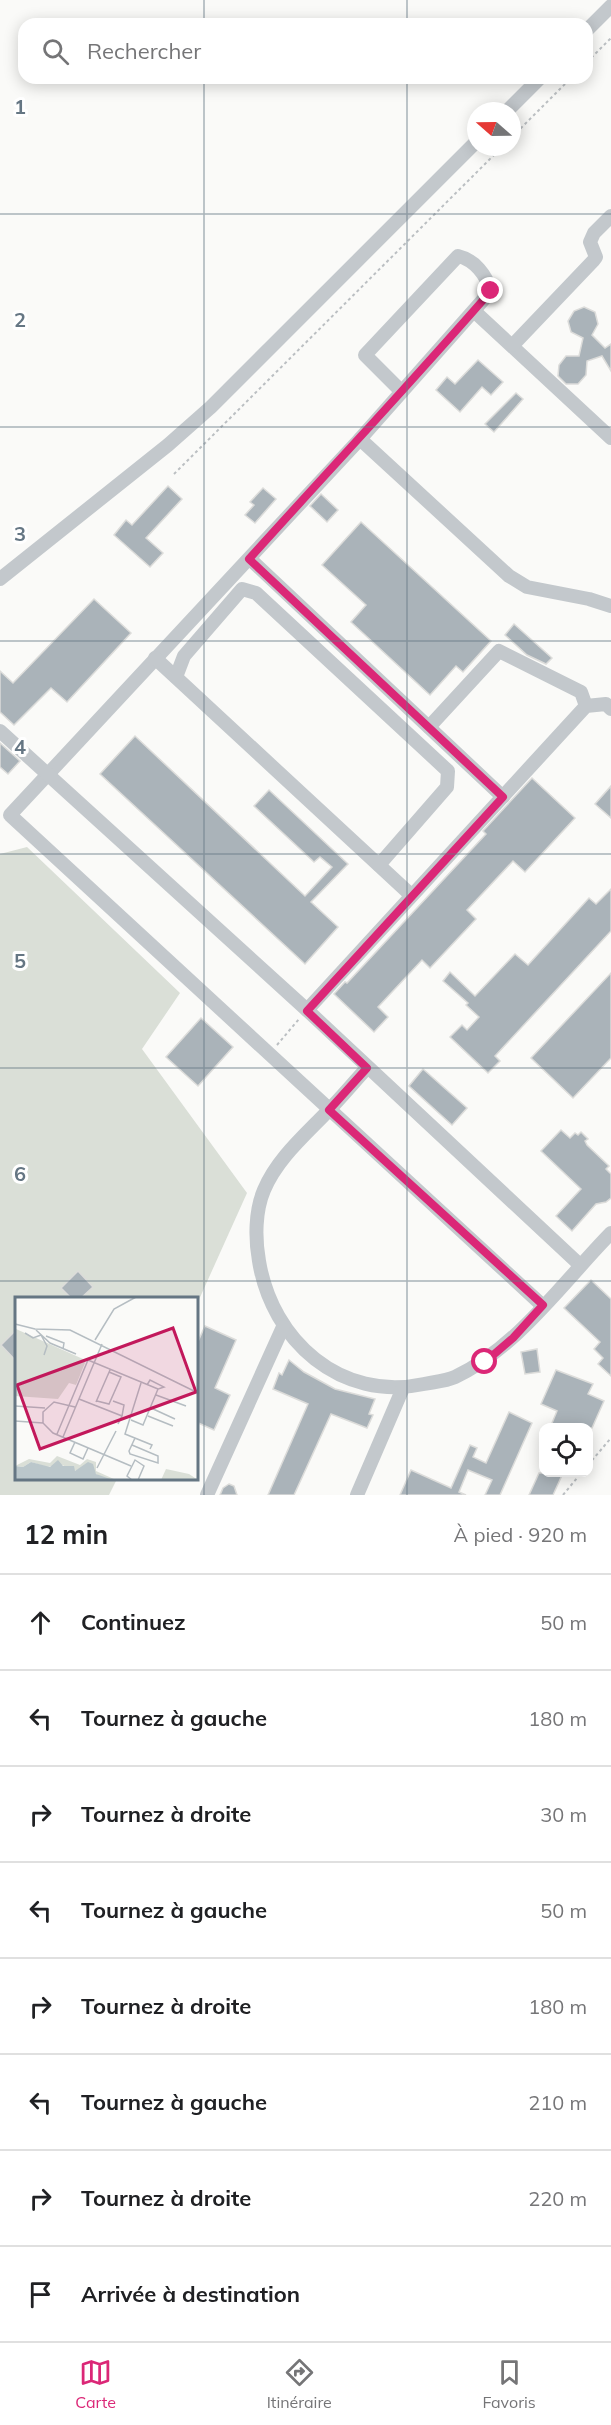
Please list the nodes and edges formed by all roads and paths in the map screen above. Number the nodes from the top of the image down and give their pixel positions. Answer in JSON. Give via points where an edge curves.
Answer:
{"nodes":[{"id":1,"x":611,"y":6,"type":"edge"},
{"id":2,"x":593,"y":24,"type":"edge"},
{"id":3,"x":611,"y":38,"type":"edge"},
{"id":4,"x":593,"y":56,"type":"edge"},
{"id":5,"x":534,"y":84,"type":"edge"},
{"id":6,"x":565,"y":84,"type":"edge"},
{"id":7,"x":516,"y":102,"type":"edge"},
{"id":8,"x":521,"y":128,"type":"edge"},
{"id":9,"x":467,"y":151,"type":"edge"},
{"id":10,"x":493,"y":156,"type":"edge"},
{"id":11,"x":611,"y":216,"type":"edge"},
{"id":12,"x":474,"y":311,"type":"junction"},
{"id":13,"x":513,"y":345,"type":"junction"},
{"id":14,"x":402,"y":392,"type":"junction"},
{"id":15,"x":610,"y":434,"type":"edge"},
{"id":16,"x":360,"y":439,"type":"junction"},
{"id":17,"x":174,"y":474,"type":"dead end"},
{"id":18,"x":249,"y":559,"type":"junction"},
{"id":19,"x":0,"y":579,"type":"edge"},
{"id":20,"x":611,"y":606,"type":"edge"},
{"id":21,"x":155,"y":658,"type":"junction"},
{"id":22,"x":176,"y":677,"type":"junction"},
{"id":23,"x":586,"y":706,"type":"junction"},
{"id":24,"x":611,"y":709,"type":"edge"},
{"id":25,"x":429,"y":727,"type":"junction"},
{"id":26,"x":0,"y":731,"type":"edge"},
{"id":27,"x":48,"y":775,"type":"junction"},
{"id":28,"x":503,"y":797,"type":"junction"},
{"id":29,"x":379,"y":865,"type":"junction"},
{"id":30,"x":411,"y":895,"type":"junction"},
{"id":31,"x":307,"y":1011,"type":"junction"},
{"id":32,"x":269,"y":1054,"type":"junction"},
{"id":33,"x":367,"y":1068,"type":"junction"},
{"id":34,"x":329,"y":1110,"type":"junction"},
{"id":35,"x":611,"y":1233,"type":"edge"},
{"id":36,"x":580,"y":1265,"type":"junction"},
{"id":37,"x":543,"y":1305,"type":"junction"},
{"id":38,"x":283,"y":1327,"type":"junction"},
{"id":39,"x":403,"y":1388,"type":"junction"},
{"id":40,"x":611,"y":1438,"type":"edge"},
{"id":41,"x":593,"y":1459,"type":"edge"},
{"id":42,"x":579,"y":1477,"type":"edge"},
{"id":43,"x":207,"y":1495,"type":"edge"},
{"id":44,"x":357,"y":1495,"type":"edge"},
{"id":45,"x":563,"y":1495,"type":"edge"}],
"edges":[{"from":1,"to":2,"type":"street"},
{"from":3,"to":4,"type":"path"},
{"from":5,"to":7,"type":"street"},
{"from":6,"to":8,"type":"path"},
{"from":9,"to":19,"type":"street","via":[[211,407]]},
{"from":10,"to":17,"type":"path"},
{"from":11,"to":13,"type":"street","via":[[591,238],[596,257],[593,261]]},
{"from":12,"to":13,"type":"street"},
{"from":12,"to":14,"type":"street"},
{"from":12,"to":14,"type":"street","via":[[491,291],[487,278],[468,259],[458,256],[365,355]]},
{"from":13,"to":15,"type":"street"},
{"from":14,"to":16,"type":"street"},
{"from":16,"to":18,"type":"street"},
{"from":16,"to":20,"type":"street","via":[[509,576],[527,587],[590,598]]},
{"from":18,"to":21,"type":"street"},
{"from":18,"to":25,"type":"street"},
{"from":21,"to":22,"type":"street"},
{"from":21,"to":27,"type":"street"},
{"from":22,"to":29,"type":"street"},
{"from":22,"to":29,"type":"street","via":[[183,656],[242,589],[256,593],[440,763],[448,771],[447,787]]},
{"from":23,"to":24,"type":"street","via":[[606,704]]},
{"from":23,"to":25,"type":"street","via":[[581,692],[499,651]]},
{"from":23,"to":28,"type":"street"},
{"from":25,"to":28,"type":"street"},
{"from":26,"to":27,"type":"street"},
{"from":27,"to":31,"type":"street"},
{"from":27,"to":32,"type":"street","via":[[10,815]]},
{"from":28,"to":30,"type":"street"},
{"from":29,"to":30,"type":"street"},
{"from":30,"to":31,"type":"street"},
{"from":31,"to":32,"type":"path"},
{"from":31,"to":33,"type":"street"},
{"from":32,"to":34,"type":"street"},
{"from":33,"to":34,"type":"street"},
{"from":33,"to":36,"type":"street"},
{"from":34,"to":37,"type":"street"},
{"from":34,"to":38,"type":"street","via":[[289,1151],[264,1190],[255,1236],[263,1286]]},
{"from":35,"to":36,"type":"street"},
{"from":36,"to":37,"type":"street"},
{"from":37,"to":39,"type":"street","via":[[485,1362],[452,1378]]},
{"from":38,"to":39,"type":"street","via":[[310,1355],[340,1377]]},
{"from":38,"to":43,"type":"street"},
{"from":39,"to":44,"type":"street"},
{"from":40,"to":41,"type":"path"},
{"from":42,"to":45,"type":"path"}]}
